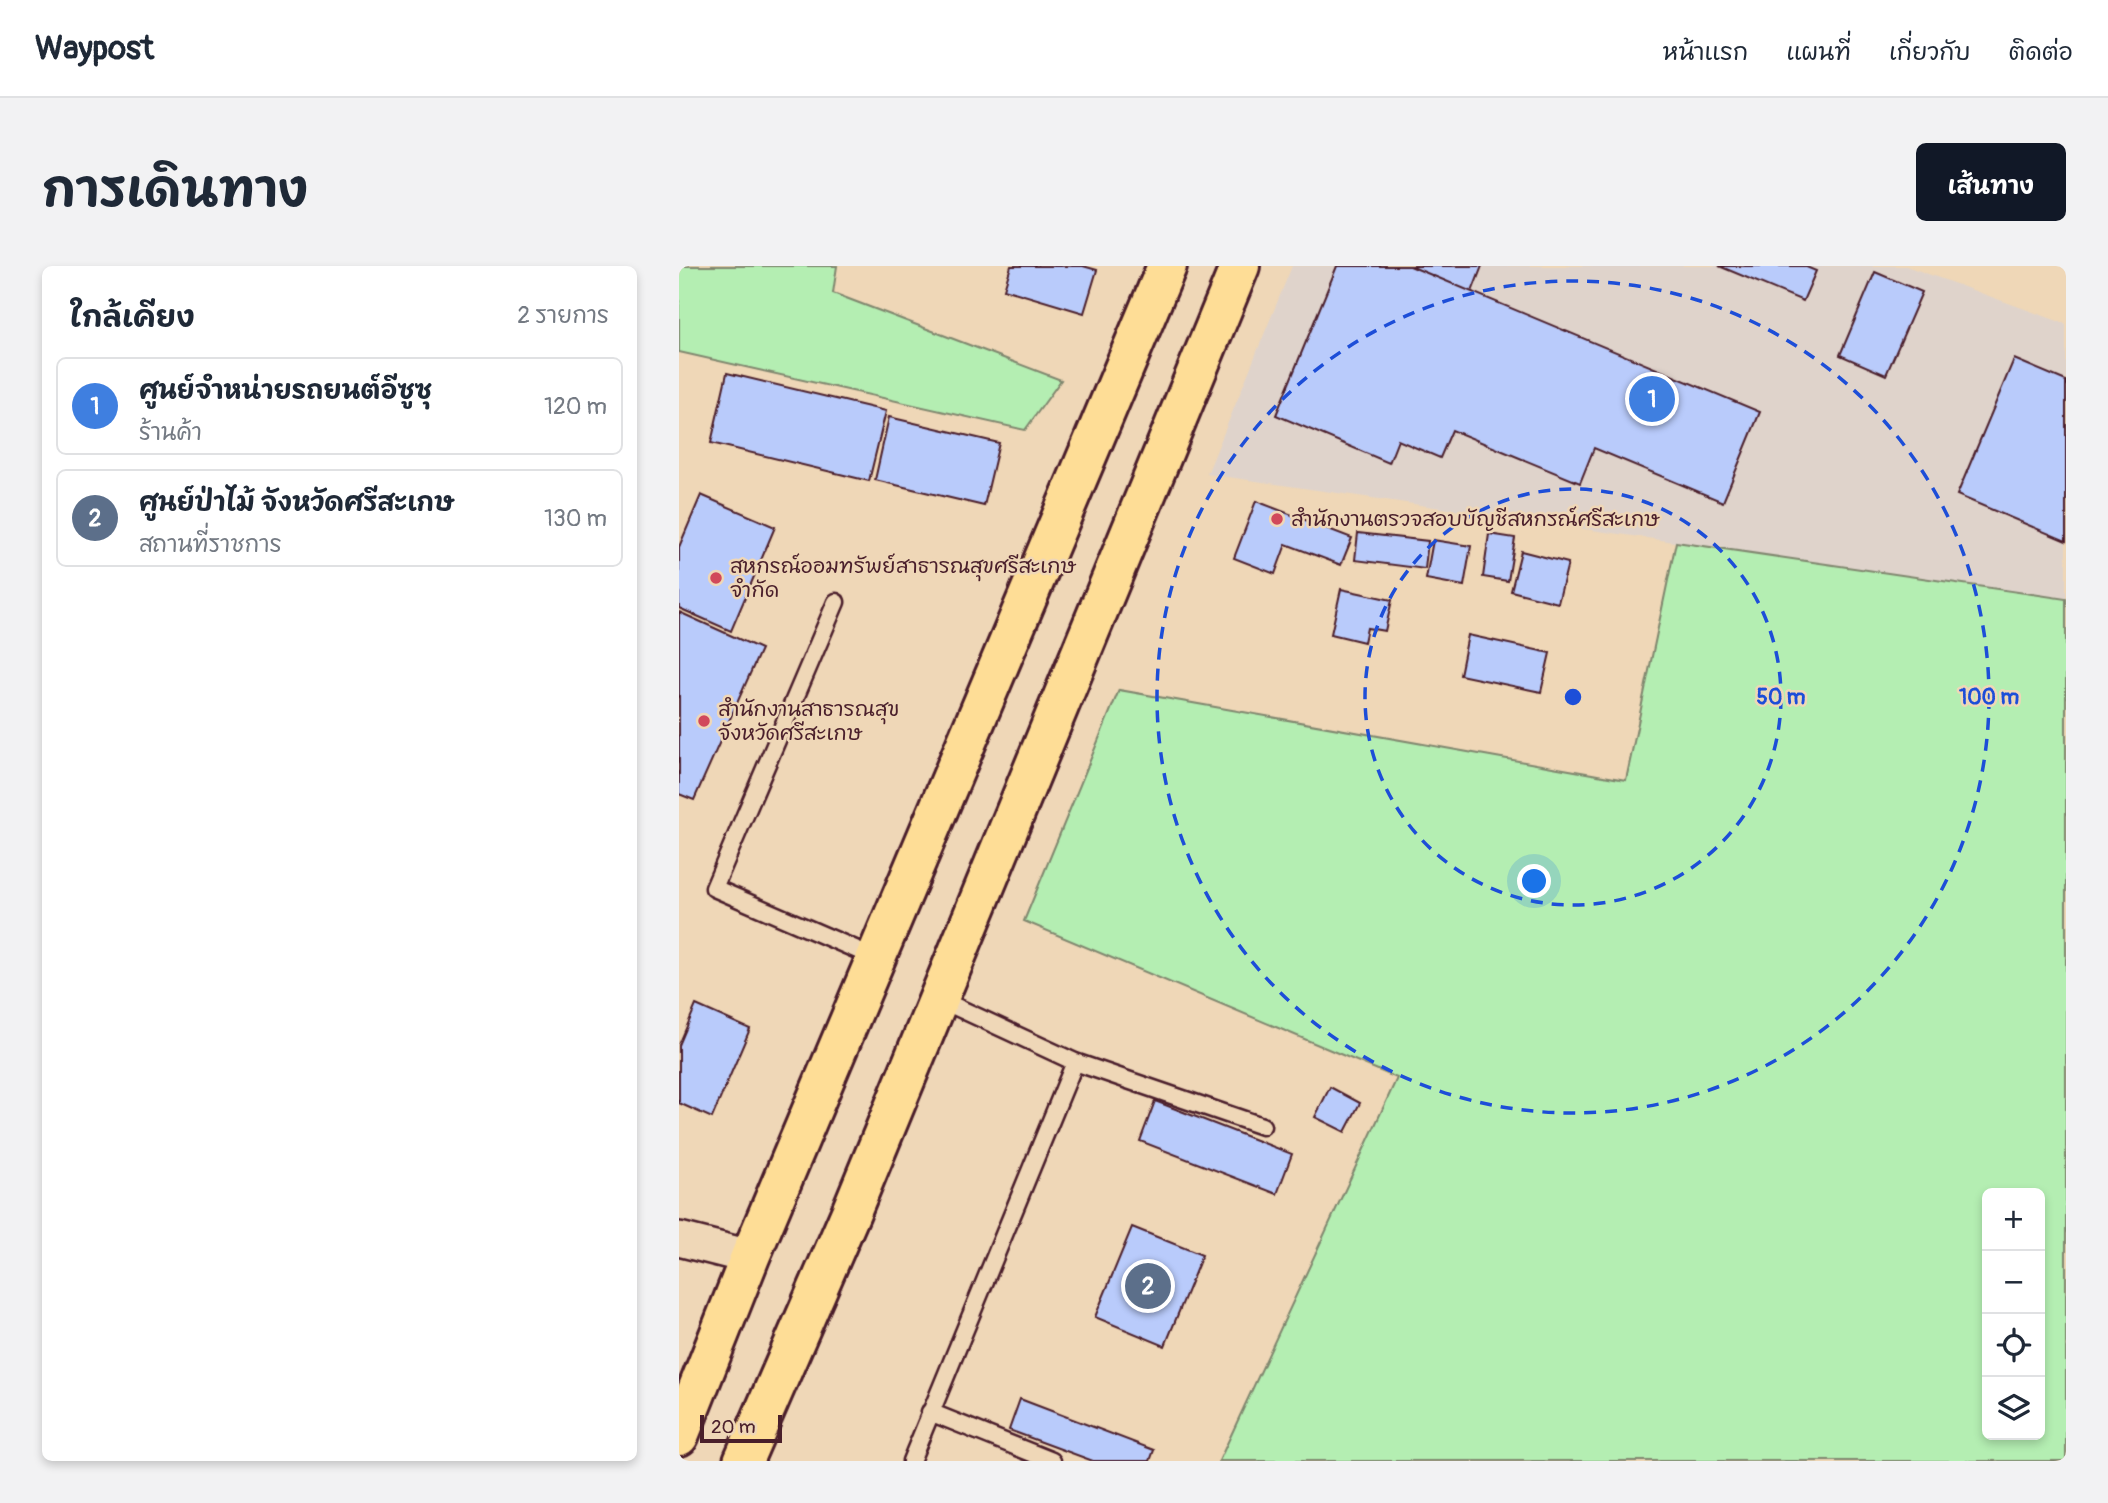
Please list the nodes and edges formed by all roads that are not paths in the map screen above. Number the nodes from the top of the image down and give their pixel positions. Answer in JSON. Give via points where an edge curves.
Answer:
{"nodes":[{"id":1,"x":1167,"y":266,"type":"edge"},
{"id":2,"x":1240,"y":266,"type":"edge"},
{"id":3,"x":837,"y":602,"type":"dead end"},
{"id":4,"x":877,"y":958,"type":"junction"},
{"id":5,"x":939,"y":999,"type":"junction"},
{"id":6,"x":1075,"y":1062,"type":"junction"},
{"id":7,"x":1262,"y":1126,"type":"dead end"},
{"id":8,"x":679,"y":1239,"type":"edge"},
{"id":9,"x":750,"y":1257,"type":"junction"},
{"id":10,"x":930,"y":1412,"type":"junction"},
{"id":11,"x":679,"y":1436,"type":"edge"},
{"id":12,"x":743,"y":1461,"type":"edge"},
{"id":13,"x":911,"y":1461,"type":"edge"},
{"id":14,"x":1052,"y":1461,"type":"edge"}],
"edges":[{"from":1,"to":4,"type":"main road"},
{"from":2,"to":5,"type":"main road"},
{"from":3,"to":4,"type":"lane","via":[[713,888]]},
{"from":4,"to":9,"type":"main road"},
{"from":5,"to":6,"type":"lane"},
{"from":5,"to":12,"type":"main road"},
{"from":6,"to":7,"type":"lane"},
{"from":6,"to":10,"type":"lane"},
{"from":8,"to":9,"type":"street"},
{"from":9,"to":11,"type":"main road"},
{"from":10,"to":13,"type":"lane"},
{"from":10,"to":14,"type":"lane"}]}
